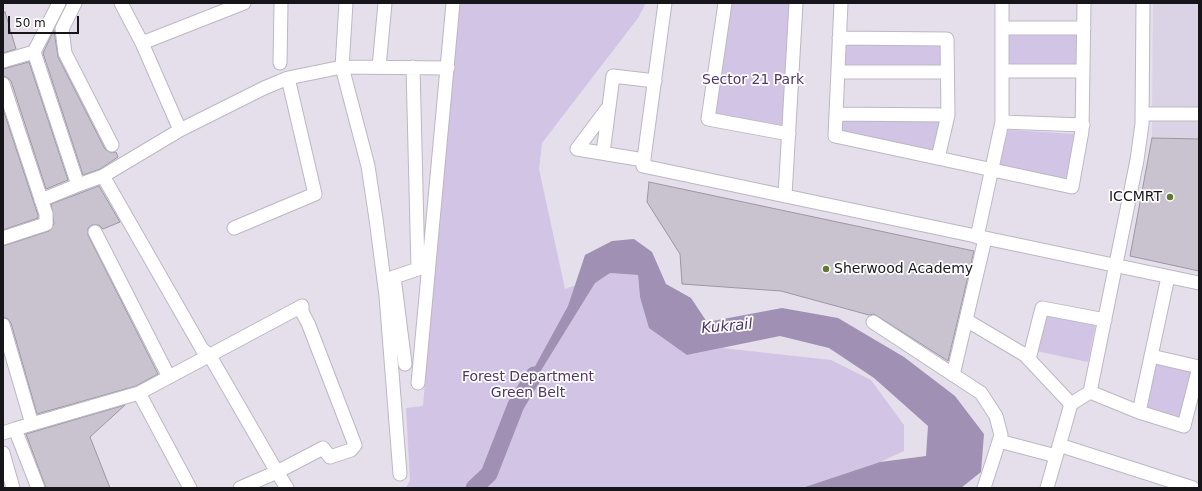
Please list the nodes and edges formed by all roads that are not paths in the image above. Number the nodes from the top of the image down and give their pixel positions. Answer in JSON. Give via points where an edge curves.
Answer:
{"nodes":[{"id":1,"x":59,"y":3,"type":"edge"},
{"id":2,"x":75,"y":3,"type":"edge"},
{"id":3,"x":121,"y":3,"type":"edge"},
{"id":4,"x":244,"y":3,"type":"edge"},
{"id":5,"x":281,"y":3,"type":"edge"},
{"id":6,"x":346,"y":3,"type":"edge"},
{"id":7,"x":385,"y":3,"type":"edge"},
{"id":8,"x":454,"y":3,"type":"edge"},
{"id":9,"x":665,"y":3,"type":"edge"},
{"id":10,"x":724,"y":3,"type":"edge"},
{"id":11,"x":796,"y":3,"type":"edge"},
{"id":12,"x":841,"y":3,"type":"edge"},
{"id":13,"x":1002,"y":3,"type":"edge"},
{"id":14,"x":1084,"y":3,"type":"edge"},
{"id":15,"x":1143,"y":3,"type":"edge"},
{"id":16,"x":1002,"y":28,"type":"junction"},
{"id":17,"x":1084,"y":28,"type":"junction"},
{"id":18,"x":839,"y":38,"type":"junction"},
{"id":19,"x":142,"y":43,"type":"junction"},
{"id":20,"x":34,"y":52,"type":"junction"},
{"id":21,"x":3,"y":61,"type":"edge"},
{"id":22,"x":280,"y":62,"type":"dead end"},
{"id":23,"x":342,"y":67,"type":"junction"},
{"id":24,"x":379,"y":67,"type":"junction"},
{"id":25,"x":413,"y":67,"type":"junction"},
{"id":26,"x":448,"y":68,"type":"junction"},
{"id":27,"x":1002,"y":71,"type":"junction"},
{"id":28,"x":1083,"y":71,"type":"junction"},
{"id":29,"x":838,"y":72,"type":"junction"},
{"id":30,"x":947,"y":72,"type":"junction"},
{"id":31,"x":288,"y":78,"type":"junction"},
{"id":32,"x":654,"y":81,"type":"junction"},
{"id":33,"x":3,"y":84,"type":"edge"},
{"id":34,"x":608,"y":107,"type":"junction"},
{"id":35,"x":836,"y":114,"type":"junction"},
{"id":36,"x":1142,"y":114,"type":"junction"},
{"id":37,"x":1199,"y":114,"type":"edge"},
{"id":38,"x":948,"y":115,"type":"junction"},
{"id":39,"x":1002,"y":122,"type":"junction"},
{"id":40,"x":1083,"y":125,"type":"junction"},
{"id":41,"x":180,"y":130,"type":"junction"},
{"id":42,"x":789,"y":134,"type":"junction"},
{"id":43,"x":112,"y":144,"type":"dead end"},
{"id":44,"x":603,"y":153,"type":"junction"},
{"id":45,"x":938,"y":158,"type":"junction"},
{"id":46,"x":644,"y":160,"type":"junction"},
{"id":47,"x":992,"y":170,"type":"junction"},
{"id":48,"x":103,"y":176,"type":"junction"},
{"id":49,"x":78,"y":185,"type":"junction"},
{"id":50,"x":785,"y":196,"type":"junction"},
{"id":51,"x":41,"y":200,"type":"junction"},
{"id":52,"x":234,"y":228,"type":"dead end"},
{"id":53,"x":95,"y":232,"type":"dead end"},
{"id":54,"x":3,"y":238,"type":"edge"},
{"id":55,"x":981,"y":238,"type":"junction"},
{"id":56,"x":1116,"y":266,"type":"junction"},
{"id":57,"x":1168,"y":276,"type":"junction"},
{"id":58,"x":1199,"y":283,"type":"edge"},
{"id":59,"x":966,"y":320,"type":"junction"},
{"id":60,"x":1105,"y":320,"type":"junction"},
{"id":61,"x":873,"y":322,"type":"dead end"},
{"id":62,"x":3,"y":325,"type":"edge"},
{"id":63,"x":210,"y":356,"type":"junction"},
{"id":64,"x":1151,"y":356,"type":"junction"},
{"id":65,"x":1029,"y":359,"type":"junction"},
{"id":66,"x":406,"y":364,"type":"dead end"},
{"id":67,"x":1199,"y":367,"type":"edge"},
{"id":68,"x":953,"y":374,"type":"junction"},
{"id":69,"x":169,"y":377,"type":"junction"},
{"id":70,"x":418,"y":383,"type":"dead end"},
{"id":71,"x":1090,"y":392,"type":"junction"},
{"id":72,"x":138,"y":393,"type":"junction"},
{"id":73,"x":1071,"y":404,"type":"junction"},
{"id":74,"x":1139,"y":412,"type":"junction"},
{"id":75,"x":32,"y":424,"type":"junction"},
{"id":76,"x":9,"y":431,"type":"edge"},
{"id":77,"x":999,"y":441,"type":"junction"},
{"id":78,"x":1058,"y":451,"type":"junction"},
{"id":79,"x":3,"y":453,"type":"edge"},
{"id":80,"x":277,"y":472,"type":"junction"},
{"id":81,"x":400,"y":474,"type":"dead end"},
{"id":82,"x":13,"y":488,"type":"edge"},
{"id":83,"x":38,"y":488,"type":"edge"},
{"id":84,"x":190,"y":488,"type":"edge"},
{"id":85,"x":240,"y":488,"type":"edge"},
{"id":86,"x":287,"y":488,"type":"edge"},
{"id":87,"x":984,"y":488,"type":"edge"},
{"id":88,"x":1047,"y":488,"type":"edge"},
{"id":89,"x":1193,"y":488,"type":"edge"}],
"edges":[{"from":1,"to":20,"type":"street"},
{"from":2,"to":43,"type":"street","via":[[62,29],[65,53]]},
{"from":3,"to":19,"type":"street"},
{"from":4,"to":19,"type":"street"},
{"from":5,"to":22,"type":"street"},
{"from":6,"to":23,"type":"street"},
{"from":7,"to":24,"type":"street"},
{"from":8,"to":26,"type":"street"},
{"from":9,"to":32,"type":"street"},
{"from":10,"to":42,"type":"street","via":[[708,119]]},
{"from":11,"to":42,"type":"street"},
{"from":12,"to":18,"type":"street"},
{"from":13,"to":16,"type":"street"},
{"from":14,"to":17,"type":"street"},
{"from":15,"to":36,"type":"street"},
{"from":16,"to":17,"type":"street"},
{"from":16,"to":27,"type":"street"},
{"from":17,"to":28,"type":"street"},
{"from":18,"to":29,"type":"street"},
{"from":18,"to":30,"type":"street","via":[[948,39]]},
{"from":19,"to":41,"type":"street"},
{"from":20,"to":21,"type":"street"},
{"from":20,"to":49,"type":"street"},
{"from":23,"to":24,"type":"street"},
{"from":23,"to":31,"type":"street"},
{"from":23,"to":81,"type":"street","via":[[368,166],[376,219],[386,296]]},
{"from":24,"to":25,"type":"street"},
{"from":25,"to":26,"type":"street"},
{"from":25,"to":66,"type":"street","via":[[418,269],[394,277]]},
{"from":26,"to":70,"type":"street"},
{"from":27,"to":28,"type":"street"},
{"from":27,"to":39,"type":"street"},
{"from":28,"to":40,"type":"street"},
{"from":29,"to":30,"type":"street"},
{"from":29,"to":35,"type":"street"},
{"from":30,"to":38,"type":"street"},
{"from":31,"to":41,"type":"street"},
{"from":31,"to":52,"type":"street","via":[[314,194]]},
{"from":32,"to":34,"type":"street","via":[[612,76]]},
{"from":32,"to":46,"type":"street"},
{"from":33,"to":51,"type":"street"},
{"from":34,"to":44,"type":"street"},
{"from":34,"to":44,"type":"street","via":[[577,149]]},
{"from":35,"to":38,"type":"street"},
{"from":35,"to":45,"type":"street","via":[[835,136]]},
{"from":36,"to":37,"type":"street"},
{"from":36,"to":56,"type":"street","via":[[1137,160]]},
{"from":38,"to":45,"type":"street"},
{"from":39,"to":40,"type":"street"},
{"from":39,"to":47,"type":"street"},
{"from":40,"to":47,"type":"street","via":[[1072,187]]},
{"from":41,"to":48,"type":"street"},
{"from":42,"to":50,"type":"street"},
{"from":44,"to":46,"type":"street"},
{"from":45,"to":47,"type":"street"},
{"from":46,"to":50,"type":"street","via":[[643,166]]},
{"from":47,"to":55,"type":"street"},
{"from":48,"to":49,"type":"street"},
{"from":48,"to":63,"type":"street","via":[[202,349]]},
{"from":49,"to":51,"type":"street"},
{"from":50,"to":55,"type":"street"},
{"from":51,"to":54,"type":"street","via":[[46,214],[46,224]]},
{"from":53,"to":69,"type":"street"},
{"from":55,"to":56,"type":"street"},
{"from":55,"to":59,"type":"street"},
{"from":56,"to":57,"type":"street"},
{"from":56,"to":60,"type":"street"},
{"from":57,"to":58,"type":"street"},
{"from":57,"to":64,"type":"street"},
{"from":59,"to":65,"type":"street"},
{"from":59,"to":68,"type":"street"},
{"from":60,"to":65,"type":"street","via":[[1042,308]]},
{"from":60,"to":71,"type":"street"},
{"from":61,"to":68,"type":"street"},
{"from":62,"to":75,"type":"street"},
{"from":63,"to":69,"type":"street"},
{"from":63,"to":80,"type":"street"},
{"from":63,"to":80,"type":"street","via":[[302,306],[302,312],[355,445],[351,450],[330,456],[323,448]]},
{"from":64,"to":67,"type":"street"},
{"from":64,"to":74,"type":"street"},
{"from":65,"to":73,"type":"street"},
{"from":67,"to":74,"type":"street","via":[[1184,426]]},
{"from":68,"to":77,"type":"street","via":[[981,393],[996,416],[1001,436]]},
{"from":69,"to":72,"type":"street"},
{"from":71,"to":73,"type":"street"},
{"from":71,"to":74,"type":"street"},
{"from":72,"to":75,"type":"street"},
{"from":72,"to":84,"type":"street"},
{"from":73,"to":78,"type":"street"},
{"from":75,"to":76,"type":"street"},
{"from":76,"to":83,"type":"street"},
{"from":77,"to":78,"type":"street"},
{"from":77,"to":87,"type":"street"},
{"from":78,"to":88,"type":"street"},
{"from":78,"to":89,"type":"street"},
{"from":79,"to":82,"type":"street"},
{"from":80,"to":85,"type":"street"},
{"from":80,"to":86,"type":"street"}]}
